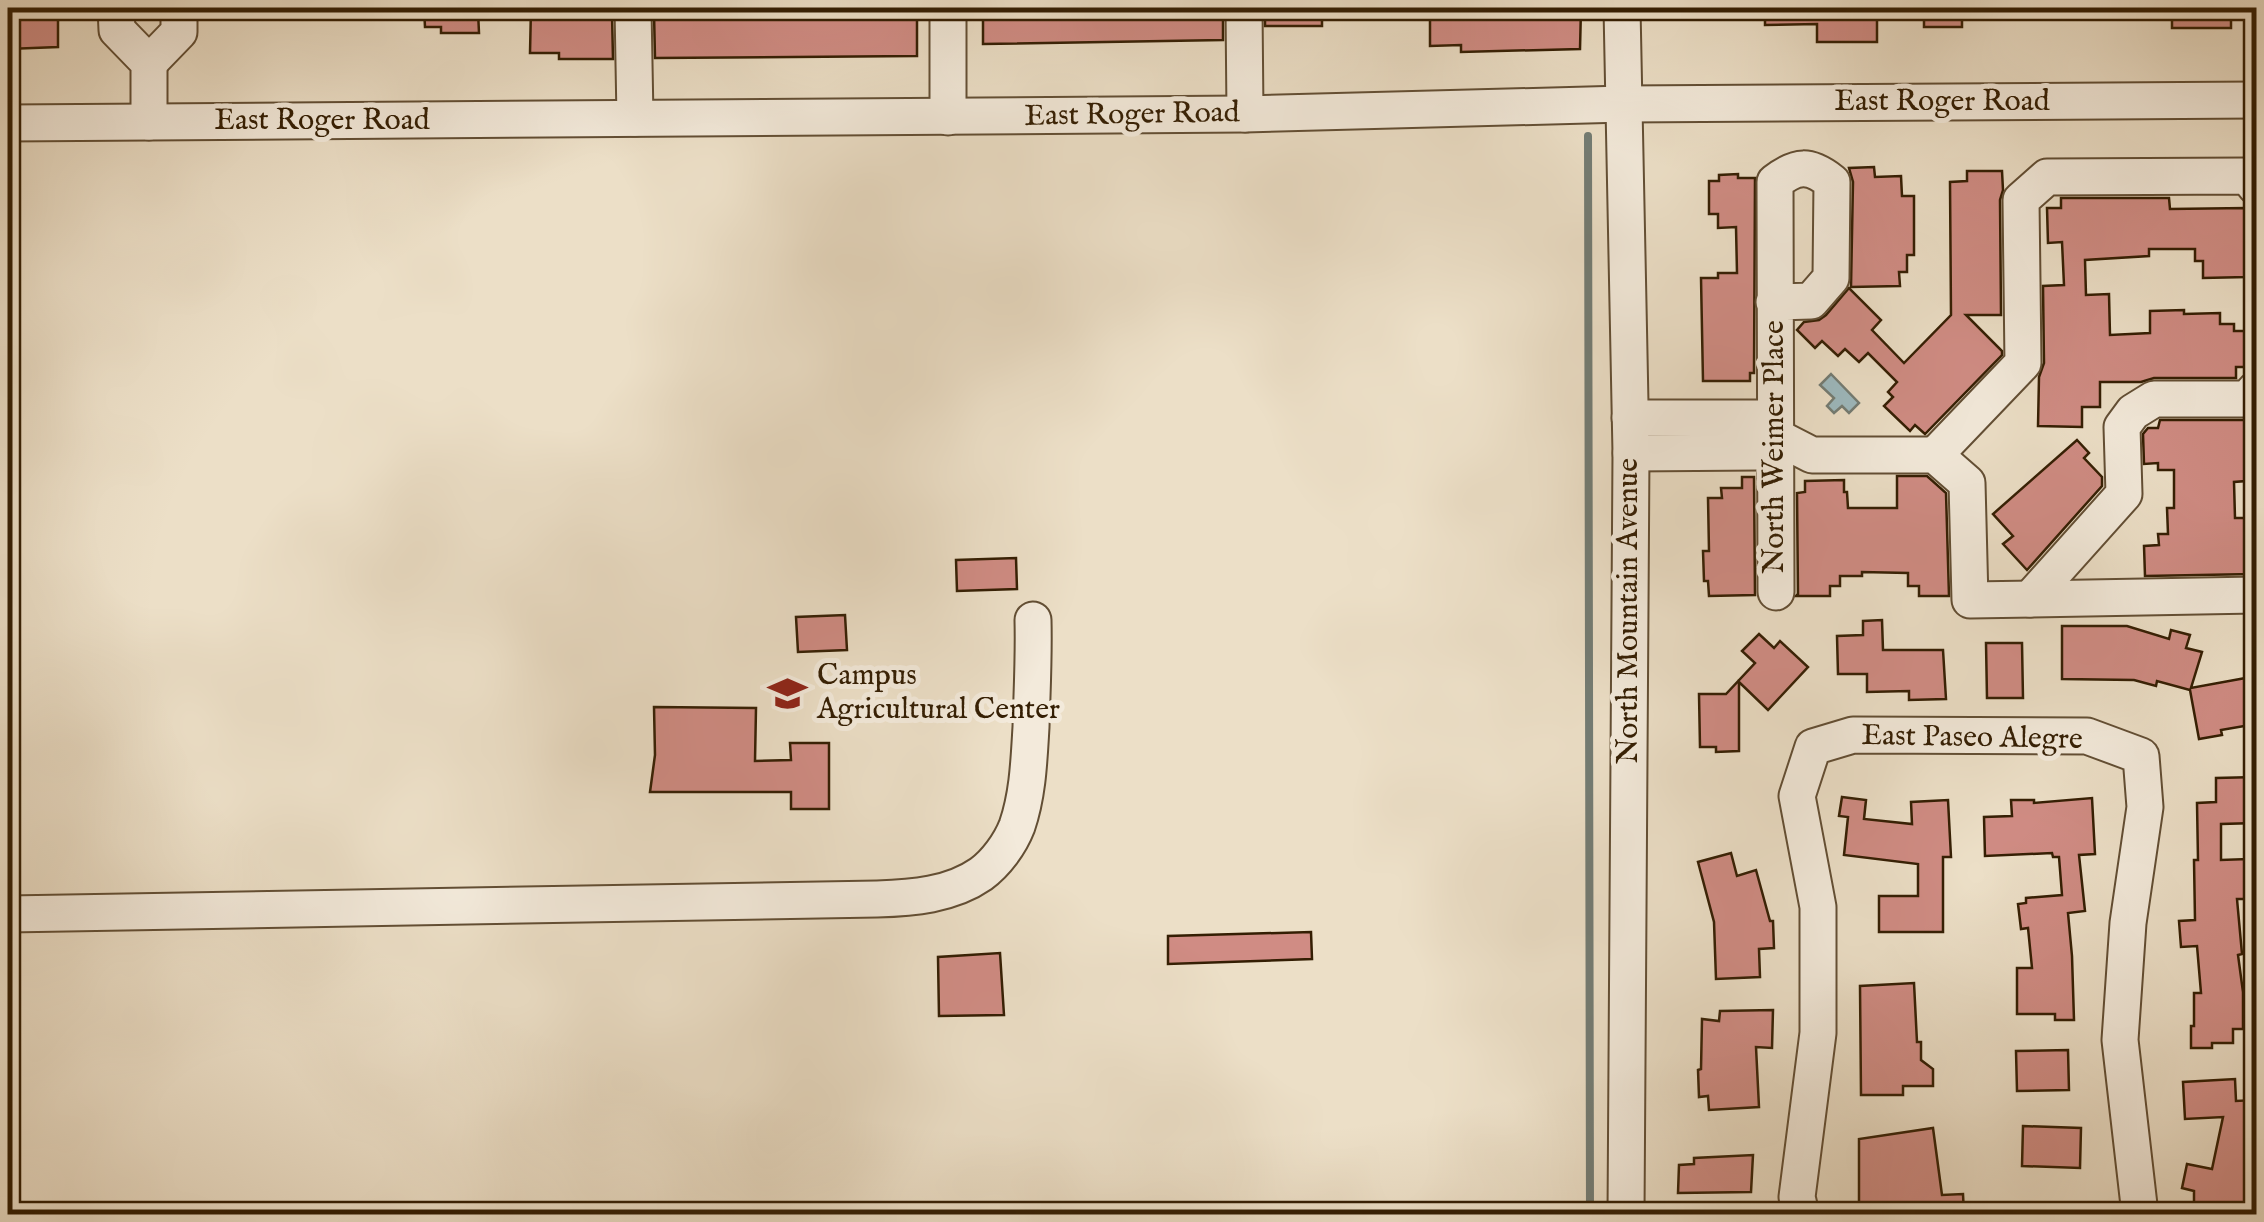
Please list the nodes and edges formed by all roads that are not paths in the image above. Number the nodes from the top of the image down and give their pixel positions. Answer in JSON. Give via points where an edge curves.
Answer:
{"nodes":[{"id":1,"x":116,"y":8,"type":"edge"},
{"id":2,"x":180,"y":8,"type":"edge"},
{"id":3,"x":634,"y":8,"type":"edge"},
{"id":4,"x":948,"y":8,"type":"edge"},
{"id":5,"x":1244,"y":8,"type":"edge"},
{"id":6,"x":1622,"y":8,"type":"edge"},
{"id":7,"x":149,"y":62,"type":"junction"},
{"id":8,"x":2256,"y":100,"type":"edge"},
{"id":9,"x":1624,"y":104,"type":"junction"},
{"id":10,"x":1245,"y":114,"type":"junction"},
{"id":11,"x":948,"y":117,"type":"junction"},
{"id":12,"x":635,"y":118,"type":"junction"},
{"id":13,"x":149,"y":122,"type":"junction"},
{"id":14,"x":8,"y":124,"type":"edge"},
{"id":15,"x":2256,"y":187,"type":"edge"},
{"id":16,"x":1774,"y":302,"type":"dead end"},
{"id":17,"x":2256,"y":389,"type":"edge"},
{"id":18,"x":1630,"y":418,"type":"junction"},
{"id":19,"x":1775,"y":436,"type":"junction"},
{"id":20,"x":1630,"y":453,"type":"junction"},
{"id":21,"x":1935,"y":456,"type":"junction"},
{"id":22,"x":1776,"y":592,"type":"dead end"},
{"id":23,"x":2256,"y":595,"type":"edge"},
{"id":24,"x":2030,"y":599,"type":"junction"},
{"id":25,"x":1033,"y":620,"type":"dead end"},
{"id":26,"x":8,"y":914,"type":"edge"},
{"id":27,"x":1626,"y":1214,"type":"edge"},
{"id":28,"x":1800,"y":1214,"type":"edge"},
{"id":29,"x":2140,"y":1214,"type":"edge"}],
"edges":[{"from":1,"to":7,"type":"street","via":[[116,30]]},
{"from":2,"to":7,"type":"street","via":[[179,32]]},
{"from":3,"to":12,"type":"street"},
{"from":4,"to":11,"type":"street"},
{"from":5,"to":10,"type":"street"},
{"from":6,"to":9,"type":"street","name":"North Mountain Avenue"},
{"from":7,"to":13,"type":"street"},
{"from":8,"to":9,"type":"street","name":"East Roger Road"},
{"from":9,"to":10,"type":"street","name":"East Roger Road"},
{"from":9,"to":18,"type":"street","name":"North Mountain Avenue"},
{"from":10,"to":11,"type":"street","name":"East Roger Road"},
{"from":11,"to":12,"type":"street","name":"East Roger Road"},
{"from":12,"to":13,"type":"street","name":"East Roger Road"},
{"from":13,"to":14,"type":"street","name":"East Roger Road"},
{"from":15,"to":21,"type":"street","via":[[2247,176],[2047,178],[2022,200],[2023,363]]},
{"from":16,"to":19,"type":"street","name":"North Weimer Place"},
{"from":17,"to":24,"type":"street","via":[[2247,399],[2154,399],[2132,412],[2122,427],[2124,494]]},
{"from":18,"to":19,"type":"street","via":[[1762,418]]},
{"from":18,"to":20,"type":"street","name":"North Mountain Avenue"},
{"from":19,"to":20,"type":"street","via":[[1758,452]]},
{"from":19,"to":21,"type":"street","via":[[1812,455]]},
{"from":19,"to":22,"type":"street","name":"North Weimer Place"},
{"from":20,"to":27,"type":"street","name":"North Mountain Avenue"},
{"from":21,"to":24,"type":"street","via":[[1967,482],[1970,600]]},
{"from":23,"to":24,"type":"street"},
{"from":25,"to":26,"type":"street","via":[[1028,777],[1016,827],[980,875],[950,889],[878,900]]},
{"from":28,"to":29,"type":"street","name":"East Paseo Alegre","via":[[1818,1033],[1818,907],[1796,796],[1813,747],[1873,735],[2087,736],[2141,756],[2144,807],[2120,1040]]}]}
